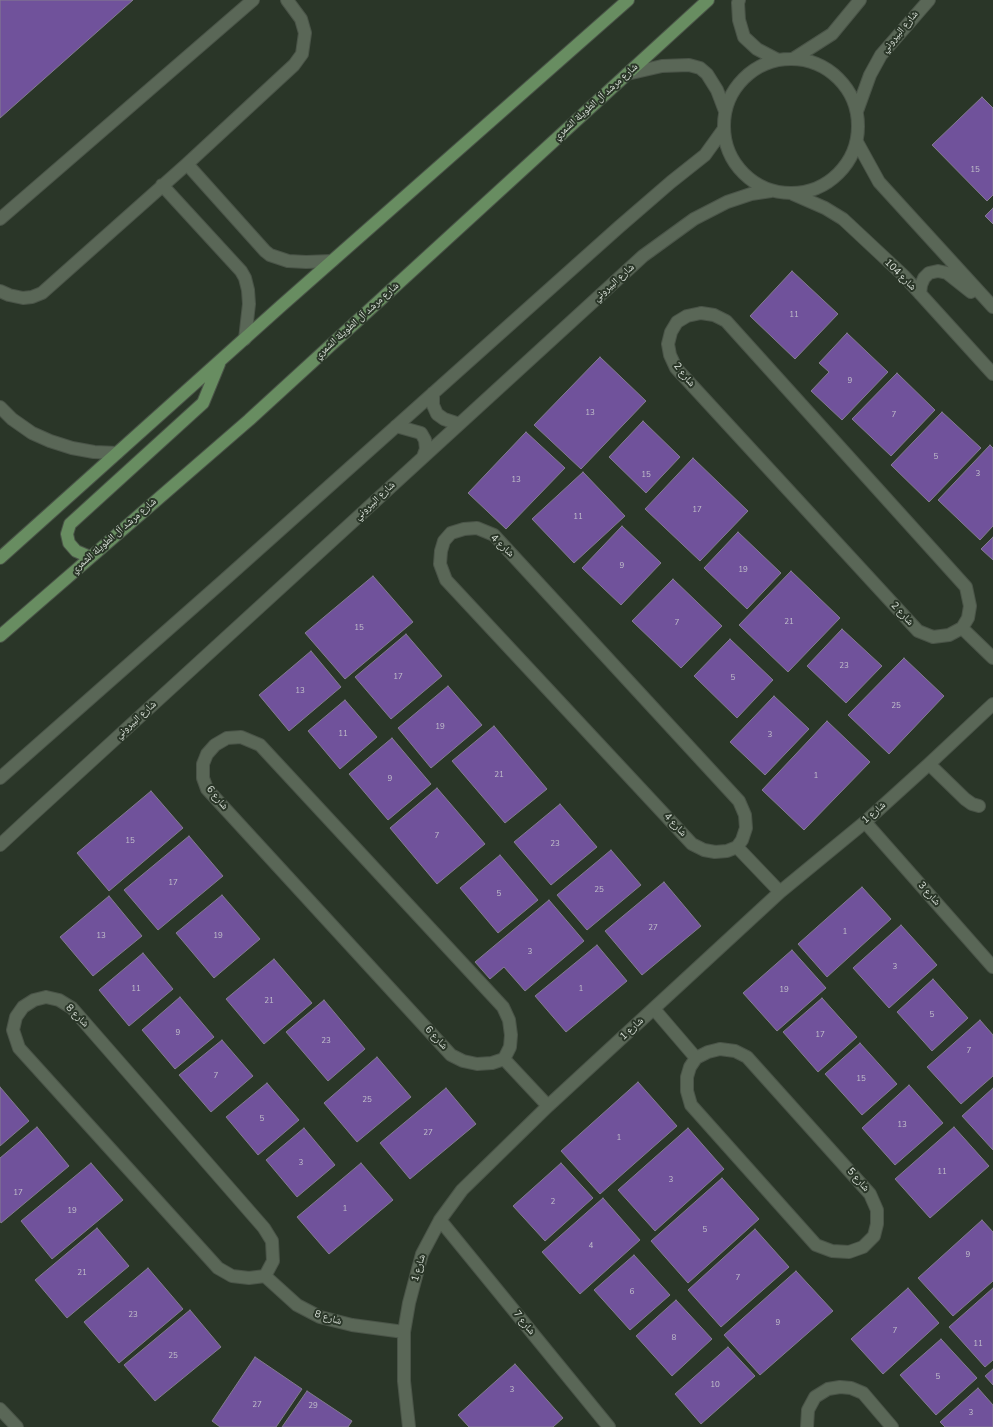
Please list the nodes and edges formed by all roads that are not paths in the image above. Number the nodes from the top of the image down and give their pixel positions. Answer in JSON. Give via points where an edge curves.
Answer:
{"nodes":[{"id":1,"x":253,"y":0,"type":"edge"},
{"id":2,"x":287,"y":0,"type":"edge"},
{"id":3,"x":708,"y":0,"type":"edge"},
{"id":4,"x":739,"y":0,"type":"edge"},
{"id":5,"x":860,"y":0,"type":"edge"},
{"id":6,"x":929,"y":0,"type":"edge"},
{"id":7,"x":625,"y":1,"type":"edge"},
{"id":8,"x":793,"y":59,"type":"junction"},
{"id":9,"x":778,"y":60,"type":"junction"},
{"id":10,"x":627,"y":74,"type":"junction"},
{"id":11,"x":725,"y":110,"type":"junction"},
{"id":12,"x":857,"y":111,"type":"junction"},
{"id":13,"x":723,"y":130,"type":"junction"},
{"id":14,"x":857,"y":142,"type":"junction"},
{"id":15,"x":187,"y":164,"type":"junction"},
{"id":16,"x":162,"y":185,"type":"junction"},
{"id":17,"x":771,"y":191,"type":"junction"},
{"id":18,"x":793,"y":194,"type":"junction"},
{"id":19,"x":0,"y":219,"type":"edge"},
{"id":20,"x":332,"y":261,"type":"junction"},
{"id":21,"x":0,"y":291,"type":"edge"},
{"id":22,"x":920,"y":294,"type":"junction"},
{"id":23,"x":993,"y":307,"type":"edge"},
{"id":24,"x":993,"y":310,"type":"edge"},
{"id":25,"x":245,"y":339,"type":"junction"},
{"id":26,"x":220,"y":361,"type":"junction"},
{"id":27,"x":993,"y":374,"type":"edge"},
{"id":28,"x":433,"y":393,"type":"junction"},
{"id":29,"x":0,"y":408,"type":"edge"},
{"id":30,"x":459,"y":424,"type":"junction"},
{"id":31,"x":396,"y":426,"type":"junction"},
{"id":32,"x":117,"y":453,"type":"junction"},
{"id":33,"x":423,"y":457,"type":"junction"},
{"id":34,"x":90,"y":557,"type":"junction"},
{"id":35,"x":0,"y":558,"type":"edge"},
{"id":36,"x":962,"y":628,"type":"junction"},
{"id":37,"x":0,"y":636,"type":"edge"},
{"id":38,"x":993,"y":658,"type":"edge"},
{"id":39,"x":993,"y":704,"type":"edge"},
{"id":40,"x":929,"y":764,"type":"junction"},
{"id":41,"x":0,"y":778,"type":"edge"},
{"id":42,"x":979,"y":806,"type":"dead end"},
{"id":43,"x":865,"y":822,"type":"junction"},
{"id":44,"x":0,"y":846,"type":"edge"},
{"id":45,"x":738,"y":847,"type":"junction"},
{"id":46,"x":780,"y":892,"type":"junction"},
{"id":47,"x":993,"y":967,"type":"edge"},
{"id":48,"x":654,"y":1009,"type":"junction"},
{"id":49,"x":696,"y":1058,"type":"junction"},
{"id":50,"x":504,"y":1059,"type":"junction"},
{"id":51,"x":548,"y":1106,"type":"junction"},
{"id":52,"x":440,"y":1220,"type":"junction"},
{"id":53,"x":265,"y":1276,"type":"junction"},
{"id":54,"x":404,"y":1332,"type":"junction"},
{"id":55,"x":0,"y":1409,"type":"edge"},
{"id":56,"x":17,"y":1427,"type":"edge"},
{"id":57,"x":409,"y":1427,"type":"edge"},
{"id":58,"x":609,"y":1427,"type":"edge"},
{"id":59,"x":808,"y":1427,"type":"edge"},
{"id":60,"x":892,"y":1427,"type":"edge"}],
"edges":[{"from":1,"to":19,"type":"street"},
{"from":2,"to":15,"type":"street","via":[[301,19],[305,33],[302,54],[294,65]]},
{"from":3,"to":10,"type":"main road","name":"شارع مرشد آل الطويلة الشمري"},
{"from":4,"to":9,"type":"street","via":[[739,20],[744,37],[757,49]]},
{"from":5,"to":8,"type":"street","via":[[832,34]]},
{"from":6,"to":12,"type":"street","name":"شارع البيروني","via":[[881,55],[870,75]]},
{"from":7,"to":20,"type":"main road"},
{"from":8,"to":9,"type":"street"},
{"from":8,"to":12,"type":"street","via":[[815,63],[834,74],[848,91]]},
{"from":9,"to":11,"type":"street","via":[[750,73],[730,96]]},
{"from":10,"to":11,"type":"street","via":[[662,66],[689,65],[700,68],[717,90]]},
{"from":10,"to":34,"type":"main road","name":"شارع مرشد آل الطويلة الشمري","via":[[249,420]]},
{"from":11,"to":13,"type":"street"},
{"from":12,"to":14,"type":"street"},
{"from":13,"to":17,"type":"street","via":[[727,150],[737,168],[752,182]]},
{"from":13,"to":28,"type":"street","via":[[705,155],[670,182]]},
{"from":14,"to":18,"type":"street","via":[[848,162],[834,179],[815,190]]},
{"from":14,"to":23,"type":"street","via":[[880,182]]},
{"from":15,"to":16,"type":"street"},
{"from":15,"to":20,"type":"street","via":[[270,255],[294,261]]},
{"from":16,"to":21,"type":"street","via":[[42,293],[22,298]]},
{"from":16,"to":25,"type":"street","via":[[245,278],[249,304]]},
{"from":17,"to":18,"type":"street"},
{"from":17,"to":30,"type":"street","name":"شارع البيروني","via":[[727,202],[694,219],[643,256]]},
{"from":18,"to":22,"type":"street","name":"شارع 104","via":[[843,219]]},
{"from":20,"to":25,"type":"main road"},
{"from":22,"to":24,"type":"street","via":[[924,278],[929,273],[938,271],[947,273]]},
{"from":22,"to":27,"type":"street","name":"شارع 104"},
{"from":25,"to":26,"type":"main road"},
{"from":26,"to":32,"type":"main road"},
{"from":26,"to":34,"type":"main road","via":[[203,403],[70,524],[67,534],[69,543],[76,551]]},
{"from":28,"to":30,"type":"street","via":[[433,405],[437,414]]},
{"from":28,"to":31,"type":"street"},
{"from":29,"to":32,"type":"street","via":[[32,433],[50,441],[87,451]]},
{"from":30,"to":33,"type":"street","name":"شارع البيروني"},
{"from":31,"to":33,"type":"street","via":[[421,433],[426,449]]},
{"from":31,"to":41,"type":"street"},
{"from":32,"to":35,"type":"main road"},
{"from":33,"to":44,"type":"street","name":"شارع البيروني"},
{"from":34,"to":37,"type":"main road","name":"شارع مرشد آل الطويلة الشمري"},
{"from":36,"to":36,"type":"street","name":"شارع 2","via":[[968,618],[970,606],[966,588],[726,321],[714,315],[701,313],[686,316],[677,322],[668,344],[676,368],[918,631],[933,637],[949,635]]},
{"from":36,"to":38,"type":"street"},
{"from":39,"to":40,"type":"street","name":"شارع 1"},
{"from":40,"to":42,"type":"street","via":[[965,799]]},
{"from":40,"to":43,"type":"street","name":"شارع 1"},
{"from":43,"to":46,"type":"street","name":"شارع 1"},
{"from":43,"to":47,"type":"street","name":"شارع 3"},
{"from":45,"to":45,"type":"street","name":"شارع 4","via":[[746,828],[745,815],[739,801],[494,535],[477,528],[451,533],[441,550],[440,564],[446,580],[692,844],[715,852]]},
{"from":45,"to":46,"type":"street"},
{"from":46,"to":48,"type":"street","name":"شارع 1"},
{"from":48,"to":49,"type":"street"},
{"from":48,"to":51,"type":"street","name":"شارع 1"},
{"from":49,"to":49,"type":"street","name":"شارع 5","via":[[686,1077],[686,1092],[691,1105],[816,1245],[838,1252],[849,1252],[864,1247],[874,1236],[877,1224],[877,1210],[865,1188],[747,1057],[735,1051],[720,1050]]},
{"from":50,"to":50,"type":"street","name":"شارع 6","via":[[510,1047],[511,1034],[509,1020],[503,1007],[260,744],[241,738],[228,738],[215,744],[203,764],[203,778],[207,789],[451,1055],[477,1064]]},
{"from":50,"to":51,"type":"street"},
{"from":51,"to":52,"type":"street","name":"شارع 1","via":[[462,1190]]},
{"from":52,"to":54,"type":"street","name":"شارع 1","via":[[422,1254]]},
{"from":52,"to":58,"type":"street","name":"شارع 7"},
{"from":53,"to":53,"type":"street","name":"شارع 8","via":[[273,1261],[272,1241],[264,1228],[72,1008],[59,1000],[46,997],[34,1000],[23,1007],[16,1017],[13,1030],[18,1048],[218,1268],[232,1276]]},
{"from":53,"to":54,"type":"street","name":"شارع 8","via":[[297,1305],[320,1318]]},
{"from":54,"to":57,"type":"street","name":"شارع 1","via":[[404,1381]]},
{"from":55,"to":56,"type":"street"},
{"from":59,"to":60,"type":"street","via":[[808,1410],[815,1397],[828,1389],[840,1387],[864,1393]]}]}
